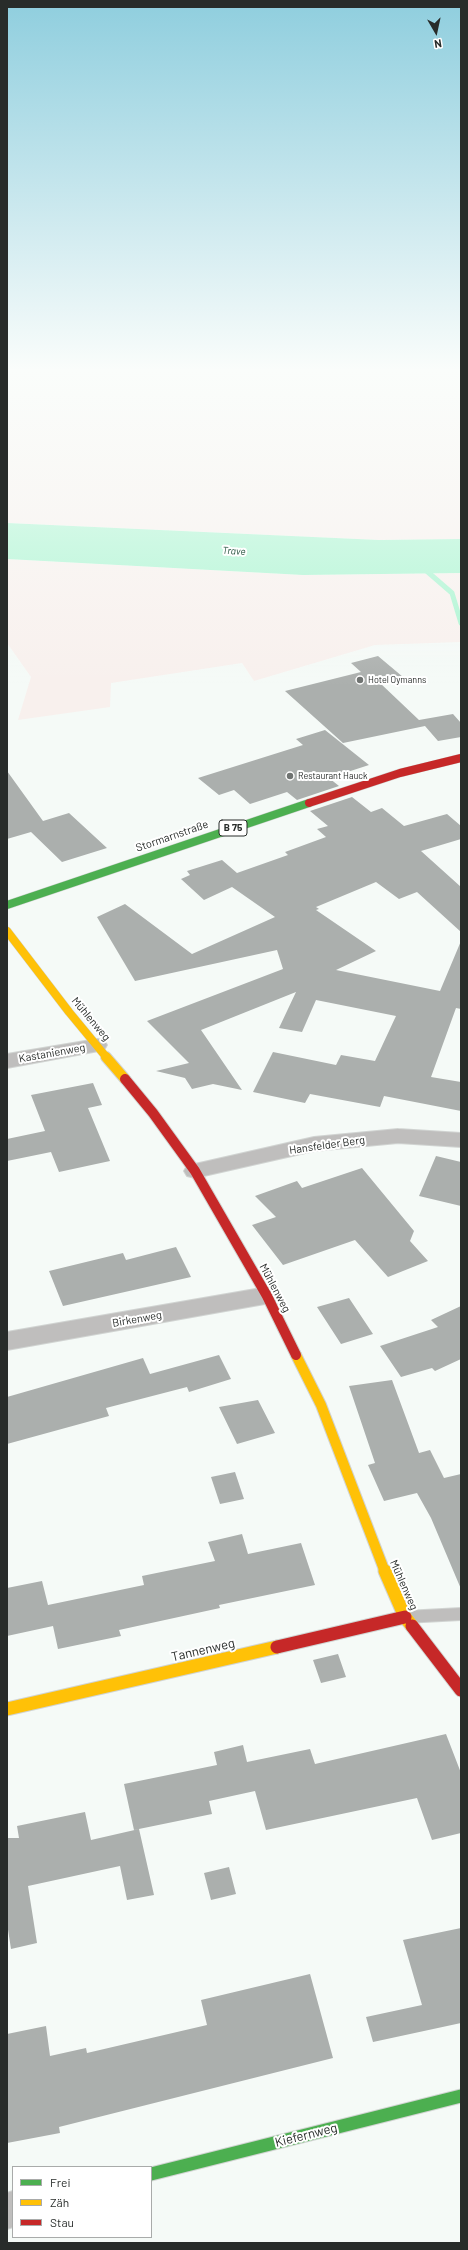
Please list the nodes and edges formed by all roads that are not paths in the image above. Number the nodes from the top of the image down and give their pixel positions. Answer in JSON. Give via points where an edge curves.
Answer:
{"nodes":[{"id":1,"x":461,"y":758,"type":"edge"},
{"id":2,"x":7,"y":905,"type":"edge"},
{"id":3,"x":7,"y":931,"type":"edge"},
{"id":4,"x":97,"y":1045,"type":"junction"},
{"id":5,"x":7,"y":1061,"type":"edge"},
{"id":6,"x":461,"y":1140,"type":"edge"},
{"id":7,"x":194,"y":1171,"type":"junction"},
{"id":8,"x":267,"y":1296,"type":"junction"},
{"id":9,"x":7,"y":1341,"type":"edge"},
{"id":10,"x":461,"y":1614,"type":"edge"},
{"id":11,"x":405,"y":1617,"type":"junction"},
{"id":12,"x":461,"y":1690,"type":"edge"},
{"id":13,"x":7,"y":1709,"type":"edge"},
{"id":14,"x":461,"y":2096,"type":"edge"},
{"id":15,"x":152,"y":2174,"type":"edge"}],
"edges":[{"from":1,"to":2,"type":"street","name":"Stormarnstraße","number":"B 75","via":[[357,787]]},
{"from":3,"to":4,"type":"street","name":"Mühlenweg"},
{"from":4,"to":5,"type":"street","name":"Kastanienweg"},
{"from":4,"to":7,"type":"street","name":"Mühlenweg","via":[[153,1114]]},
{"from":6,"to":7,"type":"street","name":"Hansfelder Berg","via":[[398,1136],[314,1144]]},
{"from":7,"to":8,"type":"street","name":"Mühlenweg"},
{"from":8,"to":9,"type":"street","name":"Birkenweg"},
{"from":8,"to":11,"type":"street","name":"Mühlenweg","via":[[321,1405],[390,1588]]},
{"from":10,"to":11,"type":"lane"},
{"from":11,"to":12,"type":"street","name":"Mühlenweg"},
{"from":11,"to":13,"type":"street","name":"Tannenweg"},
{"from":14,"to":15,"type":"street","name":"Kiefernweg"}]}
